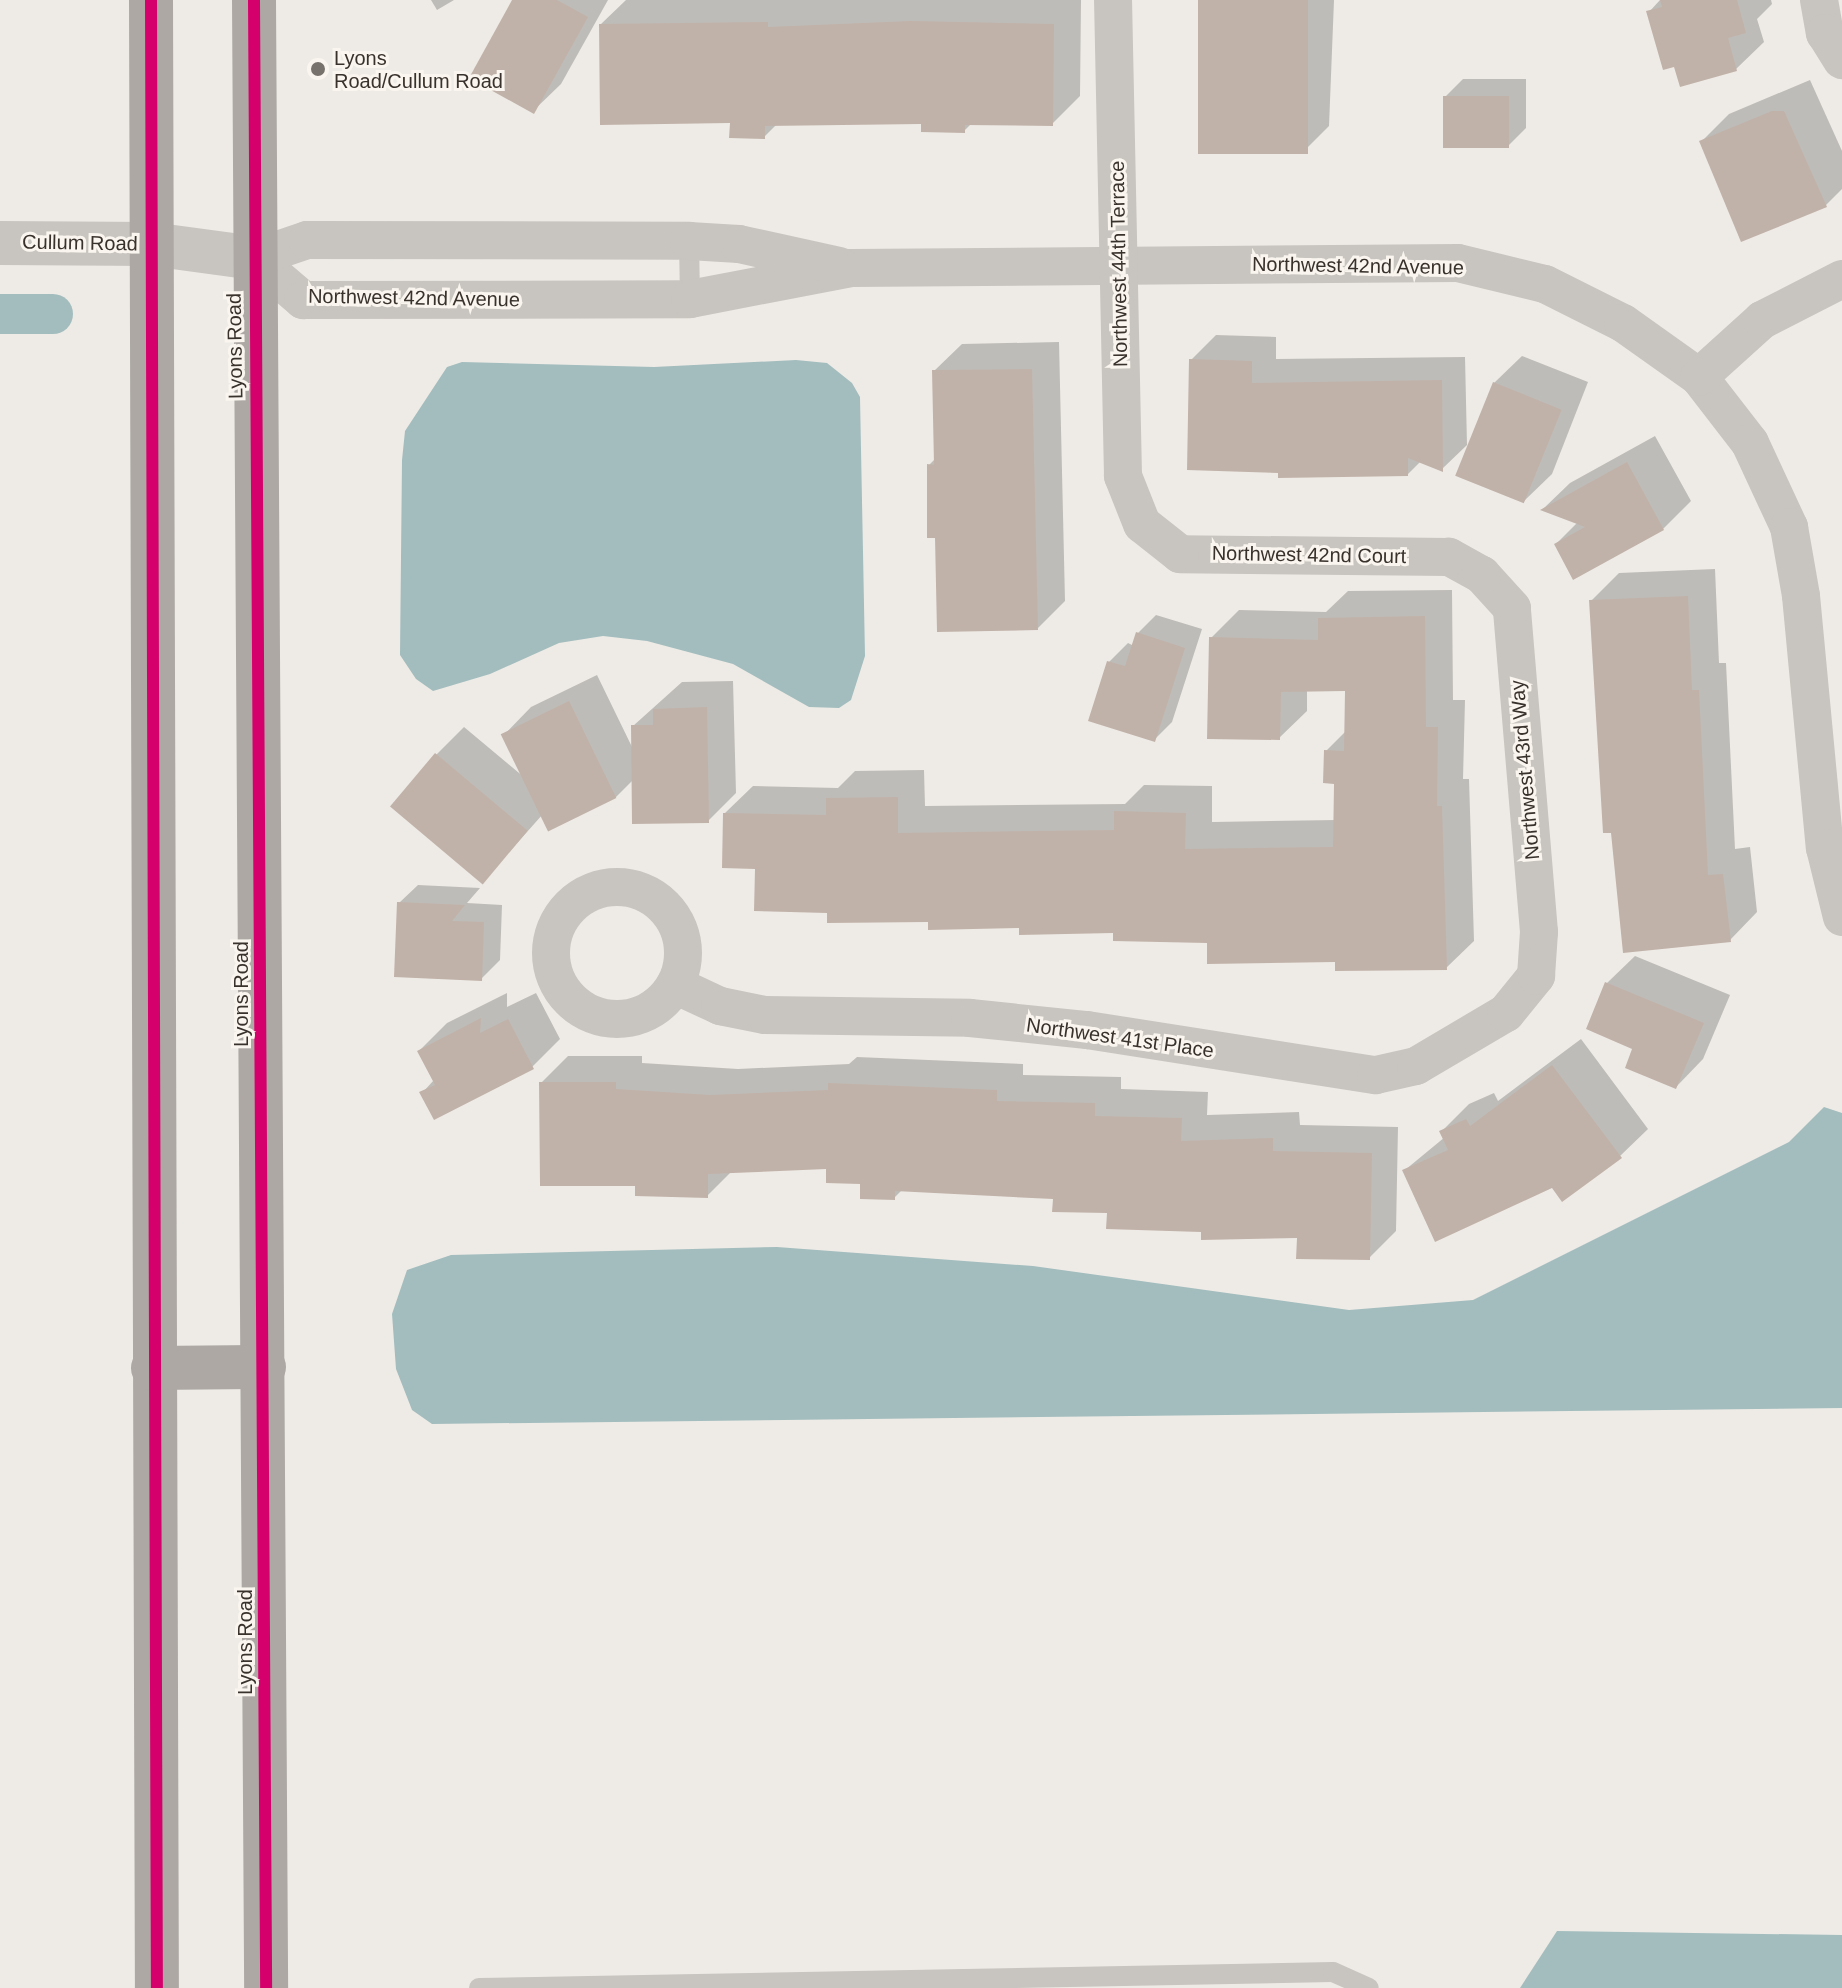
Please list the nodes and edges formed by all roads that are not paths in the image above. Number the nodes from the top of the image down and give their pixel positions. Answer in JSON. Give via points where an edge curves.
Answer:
{"nodes":[{"id":1,"x":151,"y":0,"type":"edge"},
{"id":2,"x":254,"y":0,"type":"edge"},
{"id":3,"x":1113,"y":0,"type":"edge"},
{"id":4,"x":1819,"y":0,"type":"edge"},
{"id":5,"x":1842,"y":60,"type":"edge"},
{"id":6,"x":689,"y":241,"type":"junction"},
{"id":7,"x":0,"y":243,"type":"edge"},
{"id":8,"x":151,"y":244,"type":"junction"},
{"id":9,"x":254,"y":258,"type":"junction"},
{"id":10,"x":1120,"y":266,"type":"junction"},
{"id":11,"x":851,"y":268,"type":"junction"},
{"id":12,"x":1842,"y":279,"type":"edge"},
{"id":13,"x":690,"y":299,"type":"junction"},
{"id":14,"x":1699,"y":377,"type":"junction"},
{"id":15,"x":1142,"y":524,"type":"joint"},
{"id":16,"x":1482,"y":575,"type":"joint"},
{"id":17,"x":1842,"y":917,"type":"edge"},
{"id":18,"x":1536,"y":976,"type":"joint"},
{"id":19,"x":675,"y":985,"type":"dead end"},
{"id":20,"x":264,"y":1367,"type":"junction"},
{"id":21,"x":153,"y":1368,"type":"junction"},
{"id":22,"x":157,"y":1988,"type":"edge"},
{"id":23,"x":266,"y":1988,"type":"edge"},
{"id":24,"x":479,"y":1988,"type":"edge"},
{"id":25,"x":1369,"y":1988,"type":"edge"}],
"edges":[{"from":1,"to":8,"type":"main road"},
{"from":2,"to":9,"type":"main road","name":"Lyons Road"},
{"from":3,"to":10,"type":"street","name":"Northwest 44th Terrace"},
{"from":4,"to":5,"type":"street","via":[[1825,33]]},
{"from":6,"to":9,"type":"street","name":"Northwest 42nd Avenue","via":[[307,240]]},
{"from":6,"to":11,"type":"street","name":"Northwest 42nd Avenue","via":[[739,244]]},
{"from":6,"to":13,"type":"lane"},
{"from":7,"to":8,"type":"street","name":"Cullum Road"},
{"from":8,"to":9,"type":"street","name":"Cullum Road"},
{"from":8,"to":21,"type":"main road"},
{"from":9,"to":13,"type":"street","name":"Northwest 42nd Avenue","via":[[303,300]]},
{"from":9,"to":20,"type":"main road","name":"Lyons Road"},
{"from":10,"to":11,"type":"street","name":"Northwest 42nd Avenue"},
{"from":10,"to":14,"type":"street","name":"Northwest 42nd Avenue","via":[[1458,263],[1545,284],[1623,323]]},
{"from":10,"to":15,"type":"street","name":"Northwest 44th Terrace","via":[[1123,476]]},
{"from":11,"to":13,"type":"street","name":"Northwest 42nd Avenue"},
{"from":12,"to":14,"type":"street","via":[[1762,320]]},
{"from":14,"to":17,"type":"street","name":"Northwest 42nd Avenue","via":[[1750,443],[1789,527],[1801,596],[1825,848]]},
{"from":15,"to":16,"type":"street","name":"Northwest 42nd Court","via":[[1180,554],[1449,557]]},
{"from":16,"to":18,"type":"street","name":"Northwest 43rd Way","via":[[1512,608],[1539,932]]},
{"from":18,"to":19,"type":"street","name":"Northwest 41st Place","via":[[1506,1013],[1416,1066],[1376,1075],[1087,1030],[985,1020],[765,1015],[720,1006]]},
{"from":20,"to":21,"type":"main road"},
{"from":20,"to":23,"type":"main road","name":"Lyons Road"},
{"from":21,"to":22,"type":"main road"},
{"from":24,"to":25,"type":"lane","via":[[1333,1972]]}]}
